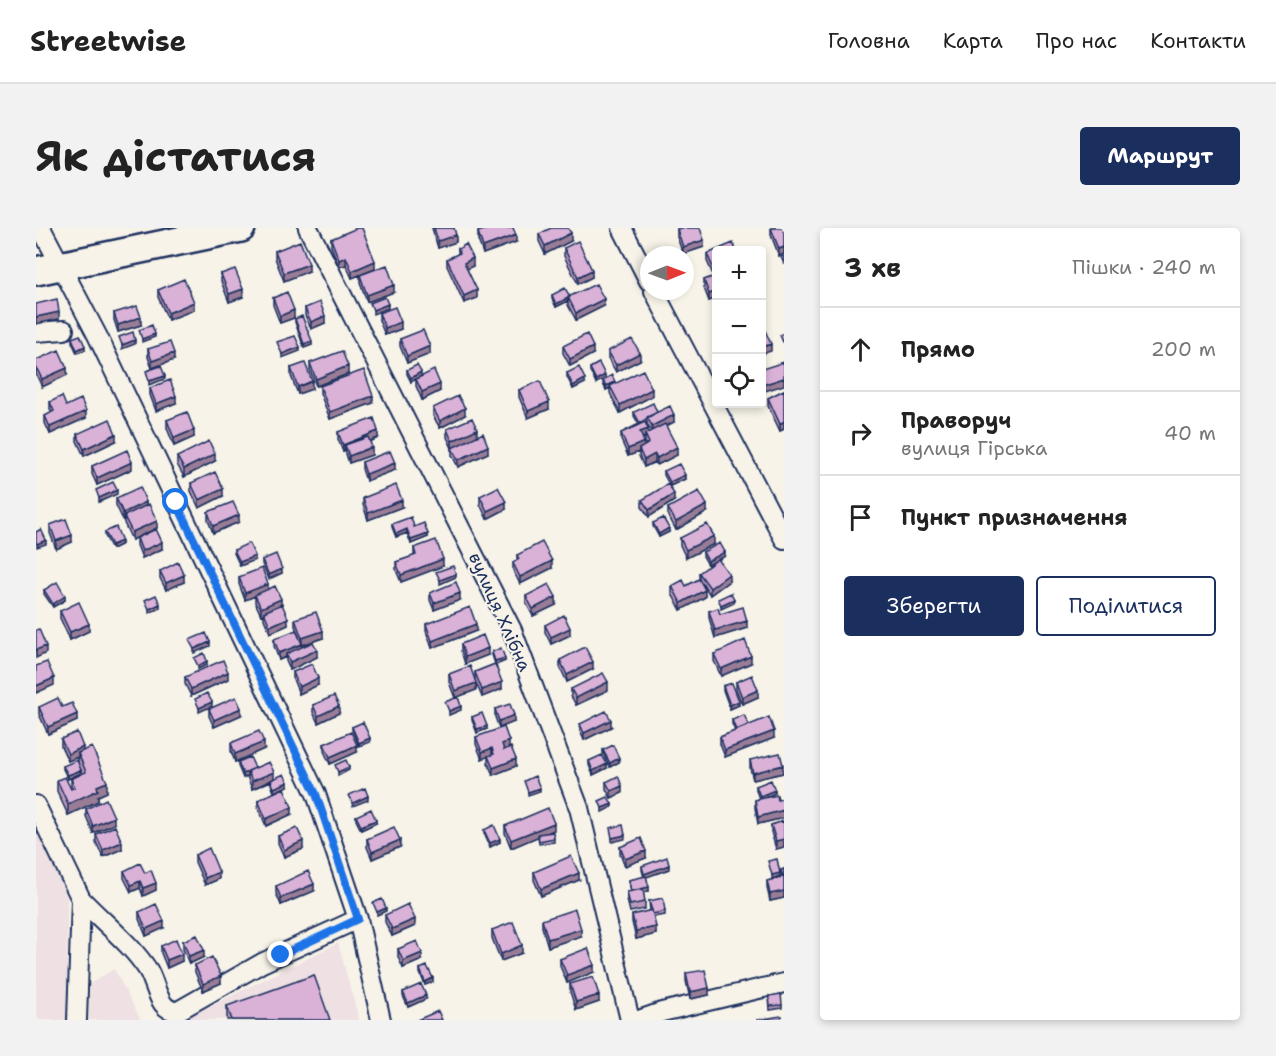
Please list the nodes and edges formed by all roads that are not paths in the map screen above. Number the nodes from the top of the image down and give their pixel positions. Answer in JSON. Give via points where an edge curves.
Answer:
{"nodes":[{"id":1,"x":41,"y":228,"type":"edge"},
{"id":2,"x":241,"y":228,"type":"edge"},
{"id":3,"x":308,"y":228,"type":"edge"},
{"id":4,"x":622,"y":228,"type":"edge"},
{"id":5,"x":640,"y":263,"type":"edge"},
{"id":6,"x":48,"y":269,"type":"edge"},
{"id":7,"x":659,"y":300,"type":"edge"},
{"id":8,"x":64,"y":330,"type":"dead end"},
{"id":9,"x":36,"y":332,"type":"edge"},
{"id":10,"x":784,"y":539,"type":"edge"},
{"id":11,"x":36,"y":805,"type":"edge"},
{"id":12,"x":81,"y":899,"type":"junction"},
{"id":13,"x":358,"y":919,"type":"junction"},
{"id":14,"x":784,"y":982,"type":"edge"},
{"id":15,"x":77,"y":1020,"type":"edge"},
{"id":16,"x":381,"y":1020,"type":"edge"},
{"id":17,"x":630,"y":1020,"type":"edge"},
{"id":18,"x":639,"y":1020,"type":"edge"}],
"edges":[{"from":1,"to":6,"type":"street"},
{"from":2,"to":6,"type":"highway"},
{"from":3,"to":17,"type":"street","name":"вулиця Хлібна","via":[[512,630],[579,808]]},
{"from":4,"to":5,"type":"street"},
{"from":6,"to":13,"type":"street","via":[[97,335],[316,794]]},
{"from":7,"to":10,"type":"street"},
{"from":8,"to":9,"type":"street"},
{"from":11,"to":12,"type":"street"},
{"from":12,"to":13,"type":"street","via":[[143,963],[170,1011],[178,1011],[262,963]]},
{"from":12,"to":15,"type":"street"},
{"from":13,"to":16,"type":"street"},
{"from":14,"to":18,"type":"street"}]}
